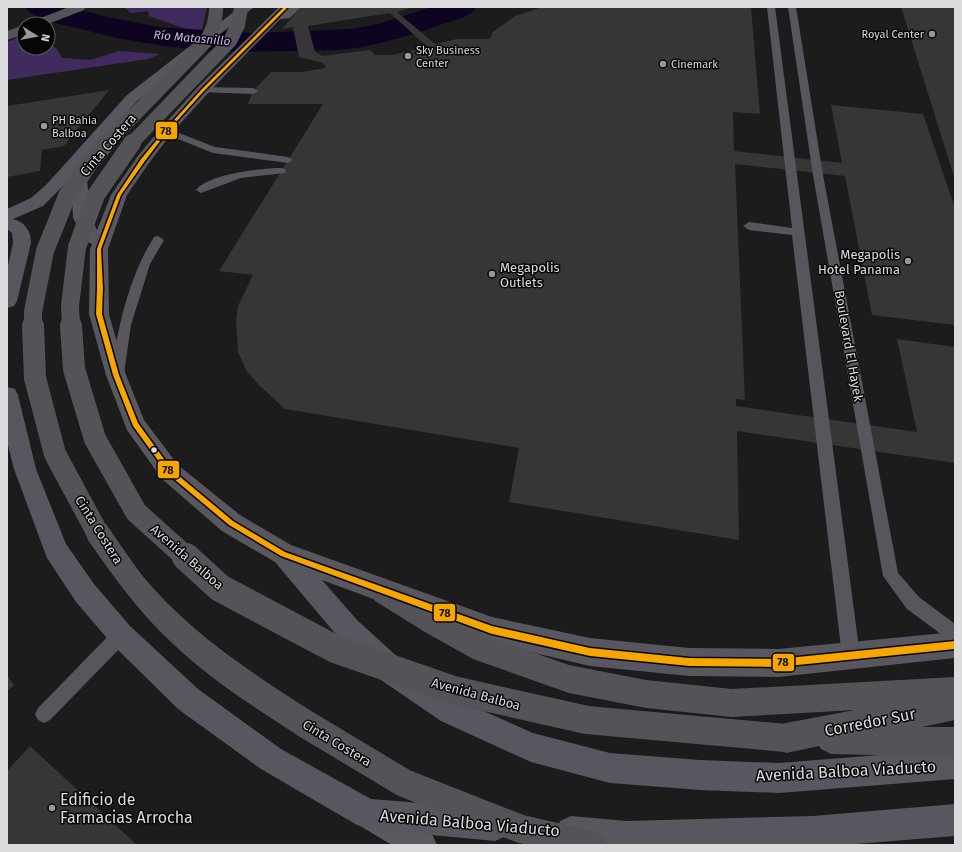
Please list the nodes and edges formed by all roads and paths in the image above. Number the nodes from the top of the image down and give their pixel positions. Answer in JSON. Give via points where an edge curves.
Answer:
{"nodes":[{"id":1,"x":80,"y":7,"type":"edge"},
{"id":2,"x":216,"y":7,"type":"edge"},
{"id":3,"x":227,"y":7,"type":"edge"},
{"id":4,"x":248,"y":7,"type":"edge"},
{"id":5,"x":286,"y":7,"type":"edge"},
{"id":6,"x":297,"y":7,"type":"edge"},
{"id":7,"x":771,"y":7,"type":"edge"},
{"id":8,"x":792,"y":7,"type":"edge"},
{"id":9,"x":56,"y":17,"type":"edge"},
{"id":10,"x":231,"y":18,"type":"edge"},
{"id":11,"x":275,"y":18,"type":"junction"},
{"id":12,"x":203,"y":90,"type":"junction"},
{"id":13,"x":254,"y":92,"type":"dead end"},
{"id":14,"x":166,"y":131,"type":"junction"},
{"id":15,"x":78,"y":158,"type":"junction"},
{"id":16,"x":288,"y":160,"type":"dead end"},
{"id":17,"x":281,"y":171,"type":"dead end"},
{"id":18,"x":201,"y":190,"type":"dead end"},
{"id":19,"x":7,"y":215,"type":"edge"},
{"id":20,"x":7,"y":223,"type":"edge"},
{"id":21,"x":749,"y":226,"type":"dead end"},
{"id":22,"x":798,"y":232,"type":"junction"},
{"id":23,"x":158,"y":240,"type":"dead end"},
{"id":24,"x":99,"y":250,"type":"junction"},
{"id":25,"x":7,"y":300,"type":"edge"},
{"id":26,"x":116,"y":375,"type":"junction"},
{"id":27,"x":7,"y":396,"type":"edge"},
{"id":28,"x":284,"y":554,"type":"junction"},
{"id":29,"x":384,"y":592,"type":"junction"},
{"id":30,"x":955,"y":634,"type":"edge"},
{"id":31,"x":121,"y":635,"type":"junction"},
{"id":32,"x":955,"y":645,"type":"edge"},
{"id":33,"x":851,"y":656,"type":"junction"},
{"id":34,"x":955,"y":691,"type":"edge"},
{"id":35,"x":955,"y":706,"type":"edge"},
{"id":36,"x":44,"y":714,"type":"dead end"},
{"id":37,"x":786,"y":738,"type":"junction"},
{"id":38,"x":955,"y":742,"type":"edge"},
{"id":39,"x":955,"y":764,"type":"edge"},
{"id":40,"x":368,"y":814,"type":"junction"},
{"id":41,"x":955,"y":820,"type":"edge"},
{"id":42,"x":421,"y":845,"type":"edge"},
{"id":43,"x":591,"y":845,"type":"edge"}],
"edges":[{"from":1,"to":9,"type":"highway"},
{"from":2,"to":43,"type":"highway","name":"Cinta Costera","bridge":true,"via":[[213,29],[206,41],[89,163],[67,196],[45,251],[33,312],[35,378],[55,454],[97,532],[133,583],[179,632],[236,679],[404,783],[521,829]]},
{"from":3,"to":10,"type":"main road"},
{"from":4,"to":10,"type":"main road"},
{"from":5,"to":11,"type":"main road"},
{"from":6,"to":11,"type":"lane","via":[[288,16]]},
{"from":7,"to":22,"type":"lane"},
{"from":8,"to":30,"type":"lane","name":"Boulevard El Hayek","via":[[818,175],[891,576],[913,603]]},
{"from":10,"to":15,"type":"main road","bridge":true,"via":[[132,98]]},
{"from":10,"to":37,"type":"highway","name":"Avenida Balboa","bridge":true,"via":[[241,16],[230,41],[130,146],[96,195],[77,247],[70,306],[74,369],[95,439],[136,512],[220,588],[335,648],[453,690],[587,720]]},
{"from":11,"to":12,"type":"main road"},
{"from":12,"to":13,"type":"lane"},
{"from":12,"to":14,"type":"main road"},
{"from":14,"to":16,"type":"lane","via":[[213,150]]},
{"from":14,"to":24,"type":"main road","via":[[120,195]]},
{"from":15,"to":19,"type":"main road","via":[[52,189],[37,202]]},
{"from":15,"to":24,"type":"main road","via":[[82,218]]},
{"from":17,"to":18,"type":"lane","via":[[259,171],[238,175]]},
{"from":20,"to":25,"type":"main road","via":[[13,224],[22,236],[22,247]]},
{"from":21,"to":22,"type":"lane"},
{"from":22,"to":33,"type":"lane"},
{"from":23,"to":26,"type":"lane","via":[[144,264],[125,325]]},
{"from":24,"to":26,"type":"main road","via":[[99,314]]},
{"from":26,"to":28,"type":"main road","via":[[135,424],[170,472],[231,523]]},
{"from":27,"to":31,"type":"main road","via":[[25,469],[56,550],[85,593]]},
{"from":28,"to":29,"type":"main road"},
{"from":28,"to":39,"type":"main road","name":"Avenida Balboa Viaducto","via":[[348,629],[391,670],[452,711],[531,747],[610,768],[700,775],[779,778]]},
{"from":29,"to":33,"type":"main road","via":[[492,630],[590,652],[689,662],[778,662]]},
{"from":29,"to":34,"type":"highway","via":[[483,649],[569,679],[646,694],[732,704]]},
{"from":31,"to":36,"type":"lane"},
{"from":31,"to":40,"type":"main road","via":[[188,699],[271,759]]},
{"from":32,"to":33,"type":"main road"},
{"from":35,"to":37,"type":"highway","name":"Corredor Sur"},
{"from":37,"to":38,"type":"highway"},
{"from":40,"to":41,"type":"main road","name":"Avenida Balboa Viaducto","via":[[627,837],[813,832]]},
{"from":40,"to":42,"type":"main road"}]}
